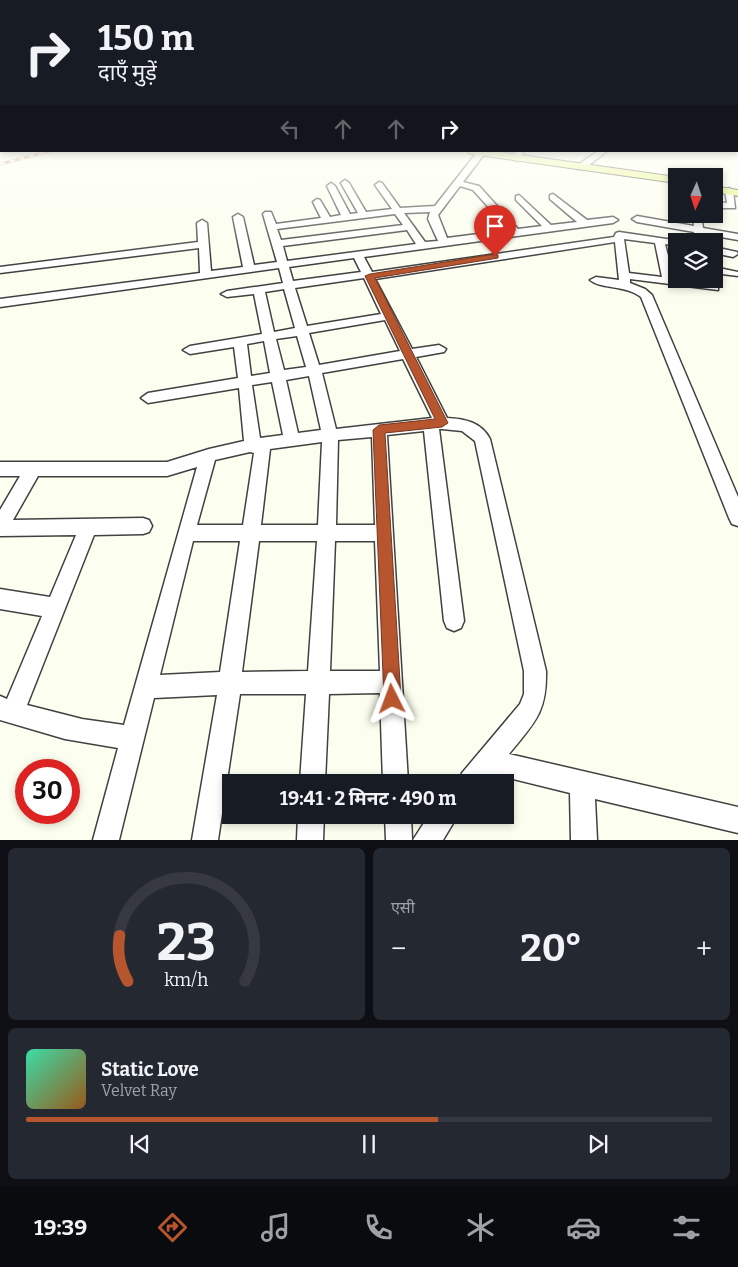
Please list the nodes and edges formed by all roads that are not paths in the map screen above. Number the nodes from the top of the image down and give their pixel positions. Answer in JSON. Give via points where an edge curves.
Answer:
{"nodes":[{"id":1,"x":460,"y":181,"type":"edge"},
{"id":2,"x":468,"y":181,"type":"edge"},
{"id":3,"x":345,"y":183,"type":"dead end"},
{"id":4,"x":379,"y":185,"type":"dead end"},
{"id":5,"x":332,"y":186,"type":"dead end"},
{"id":6,"x":735,"y":191,"type":"edge"},
{"id":7,"x":554,"y":197,"type":"dead end"},
{"id":8,"x":519,"y":198,"type":"dead end"},
{"id":9,"x":317,"y":202,"type":"dead end"},
{"id":10,"x":723,"y":206,"type":"edge"},
{"id":11,"x":438,"y":209,"type":"junction"},
{"id":12,"x":398,"y":212,"type":"junction"},
{"id":13,"x":364,"y":216,"type":"junction"},
{"id":14,"x":238,"y":218,"type":"dead end"},
{"id":15,"x":345,"y":218,"type":"junction"},
{"id":16,"x":637,"y":219,"type":"dead end"},
{"id":17,"x":327,"y":220,"type":"junction"},
{"id":18,"x":612,"y":220,"type":"dead end"},
{"id":19,"x":202,"y":222,"type":"dead end"},
{"id":20,"x":699,"y":223,"type":"edge"},
{"id":21,"x":584,"y":224,"type":"junction"},
{"id":22,"x":409,"y":227,"type":"junction"},
{"id":23,"x":549,"y":228,"type":"junction"},
{"id":24,"x":699,"y":230,"type":"junction"},
{"id":25,"x":516,"y":232,"type":"junction"},
{"id":26,"x":699,"y":233,"type":"edge"},
{"id":27,"x":353,"y":234,"type":"junction"},
{"id":28,"x":737,"y":237,"type":"edge"},
{"id":29,"x":618,"y":239,"type":"junction"},
{"id":30,"x":659,"y":240,"type":"junction"},
{"id":31,"x":668,"y":242,"type":"edge"},
{"id":32,"x":277,"y":244,"type":"junction"},
{"id":33,"x":202,"y":245,"type":"junction"},
{"id":34,"x":423,"y":246,"type":"junction"},
{"id":35,"x":450,"y":250,"type":"junction"},
{"id":36,"x":723,"y":252,"type":"edge"},
{"id":37,"x":733,"y":254,"type":"dead end"},
{"id":38,"x":358,"y":255,"type":"junction"},
{"id":39,"x":664,"y":261,"type":"junction"},
{"id":40,"x":668,"y":262,"type":"edge"},
{"id":41,"x":282,"y":264,"type":"junction"},
{"id":42,"x":249,"y":269,"type":"junction"},
{"id":43,"x":0,"y":270,"type":"edge"},
{"id":44,"x":723,"y":272,"type":"edge"},
{"id":45,"x":734,"y":274,"type":"dead end"},
{"id":46,"x":206,"y":275,"type":"junction"},
{"id":47,"x":369,"y":275,"type":"junction"},
{"id":48,"x":668,"y":278,"type":"edge"},
{"id":49,"x":596,"y":280,"type":"dead end"},
{"id":50,"x":624,"y":280,"type":"junction"},
{"id":51,"x":668,"y":282,"type":"edge"},
{"id":52,"x":290,"y":285,"type":"junction"},
{"id":53,"x":259,"y":290,"type":"junction"},
{"id":54,"x":227,"y":294,"type":"dead end"},
{"id":55,"x":0,"y":303,"type":"edge"},
{"id":56,"x":389,"y":316,"type":"junction"},
{"id":57,"x":303,"y":331,"type":"junction"},
{"id":58,"x":269,"y":336,"type":"junction"},
{"id":59,"x":240,"y":342,"type":"junction"},
{"id":60,"x":439,"y":349,"type":"dead end"},
{"id":61,"x":190,"y":350,"type":"dead end"},
{"id":62,"x":408,"y":354,"type":"junction"},
{"id":63,"x":313,"y":369,"type":"junction"},
{"id":64,"x":279,"y":375,"type":"junction"},
{"id":65,"x":246,"y":381,"type":"junction"},
{"id":66,"x":148,"y":398,"type":"dead end"},
{"id":67,"x":437,"y":424,"type":"junction"},
{"id":68,"x":379,"y":430,"type":"junction"},
{"id":69,"x":330,"y":435,"type":"junction"},
{"id":70,"x":292,"y":440,"type":"junction"},
{"id":71,"x":258,"y":446,"type":"junction"},
{"id":72,"x":209,"y":455,"type":"junction"},
{"id":73,"x":0,"y":468,"type":"edge"},
{"id":74,"x":34,"y":469,"type":"junction"},
{"id":75,"x":738,"y":518,"type":"edge"},
{"id":76,"x":143,"y":526,"type":"dead end"},
{"id":77,"x":0,"y":527,"type":"edge"},
{"id":78,"x":88,"y":528,"type":"junction"},
{"id":79,"x":385,"y":532,"type":"junction"},
{"id":80,"x":186,"y":533,"type":"junction"},
{"id":81,"x":251,"y":533,"type":"junction"},
{"id":82,"x":327,"y":533,"type":"junction"},
{"id":83,"x":0,"y":599,"type":"edge"},
{"id":84,"x":56,"y":608,"type":"junction"},
{"id":85,"x":454,"y":621,"type":"dead end"},
{"id":86,"x":319,"y":682,"type":"junction"},
{"id":87,"x":392,"y":682,"type":"junction"},
{"id":88,"x":230,"y":683,"type":"junction"},
{"id":89,"x":145,"y":687,"type":"junction"},
{"id":90,"x":6,"y":710,"type":"edge"},
{"id":91,"x":132,"y":738,"type":"junction"},
{"id":92,"x":488,"y":761,"type":"junction"},
{"id":93,"x":313,"y":774,"type":"edge"},
{"id":94,"x":396,"y":774,"type":"edge"},
{"id":95,"x":477,"y":774,"type":"edge"},
{"id":96,"x":582,"y":784,"type":"junction"},
{"id":97,"x":738,"y":820,"type":"edge"},
{"id":98,"x":311,"y":824,"type":"edge"},
{"id":99,"x":398,"y":824,"type":"edge"},
{"id":100,"x":438,"y":824,"type":"edge"},
{"id":101,"x":106,"y":840,"type":"edge"},
{"id":102,"x":205,"y":840,"type":"edge"},
{"id":103,"x":310,"y":840,"type":"edge"},
{"id":104,"x":399,"y":840,"type":"edge"},
{"id":105,"x":426,"y":840,"type":"edge"},
{"id":106,"x":584,"y":840,"type":"edge"}],
"edges":[{"from":1,"to":11,"type":"street"},
{"from":2,"to":25,"type":"street"},
{"from":3,"to":13,"type":"street"},
{"from":4,"to":12,"type":"street"},
{"from":5,"to":15,"type":"street"},
{"from":6,"to":10,"type":"street","via":[[732,206]]},
{"from":7,"to":21,"type":"street"},
{"from":8,"to":23,"type":"street"},
{"from":9,"to":17,"type":"street"},
{"from":11,"to":12,"type":"street"},
{"from":11,"to":35,"type":"street","via":[[433,222]]},
{"from":12,"to":13,"type":"street"},
{"from":12,"to":22,"type":"street"},
{"from":13,"to":15,"type":"street"},
{"from":14,"to":42,"type":"street"},
{"from":15,"to":17,"type":"street"},
{"from":15,"to":27,"type":"street"},
{"from":16,"to":24,"type":"street"},
{"from":17,"to":32,"type":"street","via":[[270,221]]},
{"from":18,"to":21,"type":"street"},
{"from":19,"to":33,"type":"street"},
{"from":20,"to":24,"type":"street"},
{"from":21,"to":23,"type":"street"},
{"from":22,"to":27,"type":"street"},
{"from":22,"to":34,"type":"street"},
{"from":23,"to":25,"type":"street"},
{"from":24,"to":26,"type":"street"},
{"from":24,"to":28,"type":"street"},
{"from":25,"to":35,"type":"street"},
{"from":27,"to":32,"type":"street"},
{"from":29,"to":30,"type":"street","via":[[622,234]]},
{"from":29,"to":35,"type":"street"},
{"from":29,"to":50,"type":"street"},
{"from":30,"to":31,"type":"street"},
{"from":30,"to":39,"type":"street"},
{"from":32,"to":41,"type":"street"},
{"from":33,"to":43,"type":"street"},
{"from":33,"to":46,"type":"street"},
{"from":34,"to":35,"type":"street"},
{"from":34,"to":38,"type":"street"},
{"from":35,"to":47,"type":"street"},
{"from":36,"to":37,"type":"street"},
{"from":38,"to":41,"type":"street"},
{"from":38,"to":47,"type":"street"},
{"from":39,"to":40,"type":"street"},
{"from":39,"to":48,"type":"street"},
{"from":41,"to":42,"type":"street"},
{"from":41,"to":52,"type":"street"},
{"from":42,"to":46,"type":"street"},
{"from":44,"to":45,"type":"street"},
{"from":46,"to":55,"type":"street"},
{"from":47,"to":52,"type":"street"},
{"from":47,"to":56,"type":"street"},
{"from":49,"to":50,"type":"street"},
{"from":50,"to":51,"type":"street"},
{"from":50,"to":75,"type":"street","via":[[641,291],[652,307]]},
{"from":52,"to":53,"type":"street"},
{"from":52,"to":57,"type":"street"},
{"from":53,"to":54,"type":"street"},
{"from":53,"to":58,"type":"street"},
{"from":56,"to":57,"type":"street"},
{"from":56,"to":62,"type":"street"},
{"from":57,"to":58,"type":"street"},
{"from":57,"to":63,"type":"street"},
{"from":58,"to":59,"type":"street"},
{"from":58,"to":64,"type":"street"},
{"from":59,"to":61,"type":"street"},
{"from":59,"to":65,"type":"street"},
{"from":60,"to":62,"type":"street"},
{"from":62,"to":63,"type":"street"},
{"from":62,"to":67,"type":"street"},
{"from":63,"to":64,"type":"street"},
{"from":63,"to":69,"type":"street"},
{"from":64,"to":65,"type":"street"},
{"from":64,"to":70,"type":"street"},
{"from":65,"to":66,"type":"street"},
{"from":65,"to":71,"type":"street"},
{"from":67,"to":68,"type":"street"},
{"from":67,"to":85,"type":"street"},
{"from":67,"to":92,"type":"street","via":[[470,427],[482,439],[535,671],[535,694],[528,712]]},
{"from":68,"to":69,"type":"street"},
{"from":68,"to":79,"type":"street"},
{"from":69,"to":70,"type":"street"},
{"from":69,"to":82,"type":"street"},
{"from":70,"to":71,"type":"street"},
{"from":71,"to":72,"type":"street"},
{"from":71,"to":81,"type":"street"},
{"from":72,"to":74,"type":"street","via":[[191,464],[167,469]]},
{"from":72,"to":80,"type":"street"},
{"from":73,"to":74,"type":"street"},
{"from":74,"to":77,"type":"street"},
{"from":76,"to":78,"type":"street"},
{"from":77,"to":78,"type":"street"},
{"from":78,"to":84,"type":"street"},
{"from":79,"to":82,"type":"street"},
{"from":79,"to":87,"type":"street"},
{"from":80,"to":81,"type":"street"},
{"from":80,"to":89,"type":"street"},
{"from":81,"to":82,"type":"street"},
{"from":81,"to":88,"type":"street"},
{"from":82,"to":86,"type":"street"},
{"from":83,"to":84,"type":"street"},
{"from":84,"to":90,"type":"street"},
{"from":86,"to":87,"type":"street"},
{"from":86,"to":88,"type":"street"},
{"from":86,"to":93,"type":"street"},
{"from":87,"to":94,"type":"street"},
{"from":88,"to":89,"type":"street"},
{"from":88,"to":102,"type":"street"},
{"from":89,"to":91,"type":"street"},
{"from":90,"to":91,"type":"street","via":[[69,729]]},
{"from":91,"to":101,"type":"street"},
{"from":92,"to":95,"type":"street"},
{"from":92,"to":96,"type":"street"},
{"from":96,"to":97,"type":"street"},
{"from":96,"to":106,"type":"street"},
{"from":98,"to":103,"type":"street"},
{"from":99,"to":104,"type":"street"},
{"from":100,"to":105,"type":"street"}]}
